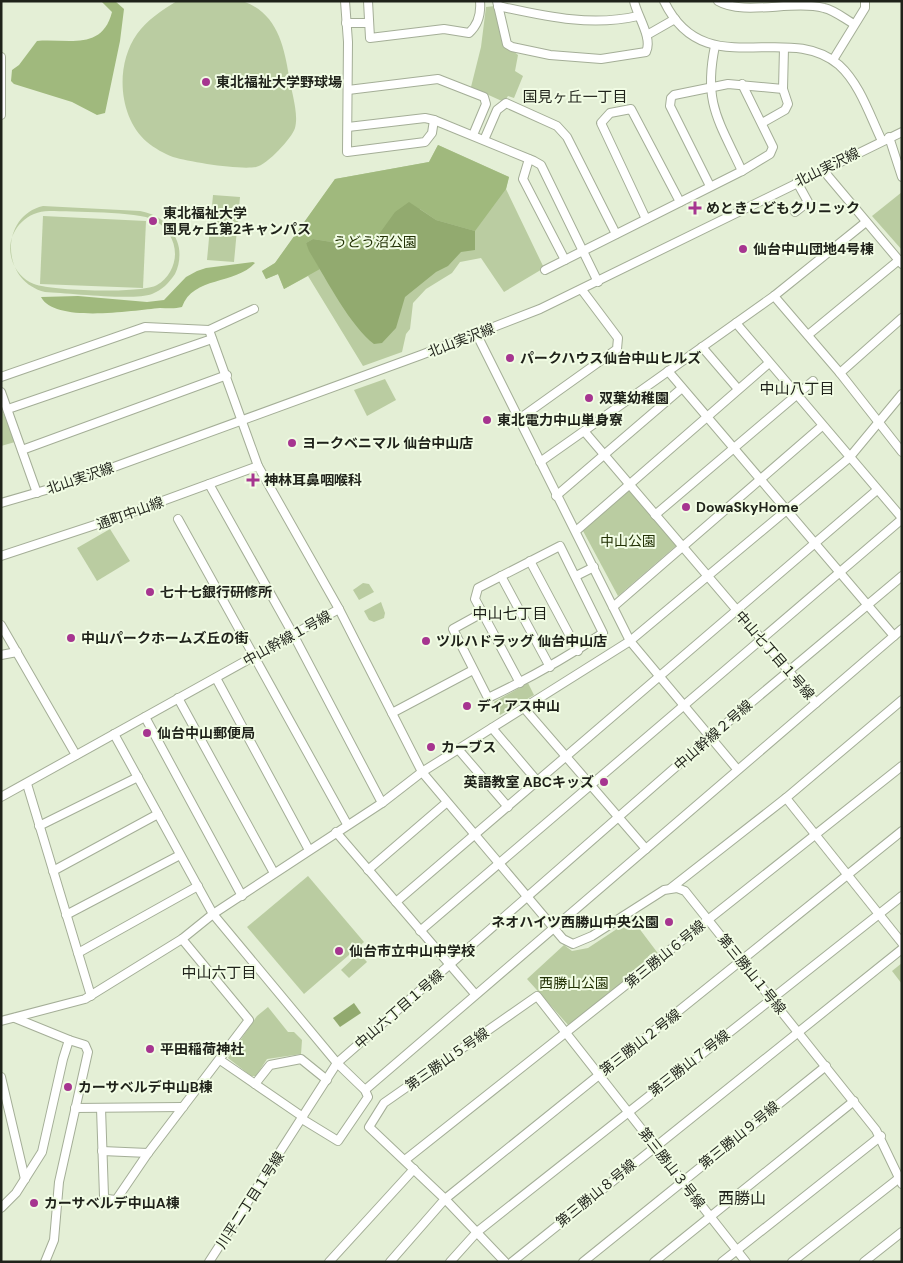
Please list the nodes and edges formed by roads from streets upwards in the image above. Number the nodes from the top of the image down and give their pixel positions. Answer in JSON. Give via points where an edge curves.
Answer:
{"nodes":[{"id":1,"x":345,"y":1,"type":"edge"},
{"id":2,"x":377,"y":1,"type":"edge"},
{"id":3,"x":480,"y":1,"type":"edge"},
{"id":4,"x":634,"y":1,"type":"edge"},
{"id":5,"x":664,"y":1,"type":"edge"},
{"id":6,"x":718,"y":1,"type":"edge"},
{"id":7,"x":865,"y":1,"type":"edge"},
{"id":8,"x":368,"y":2,"type":"edge"},
{"id":9,"x":786,"y":3,"type":"edge"},
{"id":10,"x":498,"y":4,"type":"edge"},
{"id":11,"x":751,"y":4,"type":"edge"},
{"id":12,"x":825,"y":5,"type":"edge"},
{"id":13,"x":638,"y":16,"type":"junction"},
{"id":14,"x":675,"y":19,"type":"junction"},
{"id":15,"x":346,"y":23,"type":"junction"},
{"id":16,"x":369,"y":23,"type":"junction"},
{"id":17,"x":854,"y":24,"type":"junction"},
{"id":18,"x":647,"y":35,"type":"junction"},
{"id":19,"x":715,"y":46,"type":"junction"},
{"id":20,"x":784,"y":48,"type":"junction"},
{"id":21,"x":1,"y":56,"type":"edge"},
{"id":22,"x":833,"y":60,"type":"junction"},
{"id":23,"x":742,"y":84,"type":"junction"},
{"id":24,"x":710,"y":87,"type":"junction"},
{"id":25,"x":783,"y":89,"type":"junction"},
{"id":26,"x":348,"y":90,"type":"junction"},
{"id":27,"x":1,"y":116,"type":"edge"},
{"id":28,"x":434,"y":120,"type":"junction"},
{"id":29,"x":762,"y":123,"type":"junction"},
{"id":30,"x":348,"y":127,"type":"junction"},
{"id":31,"x":902,"y":132,"type":"edge"},
{"id":32,"x":472,"y":135,"type":"junction"},
{"id":33,"x":885,"y":139,"type":"junction"},
{"id":34,"x":484,"y":140,"type":"junction"},
{"id":35,"x":529,"y":159,"type":"junction"},
{"id":36,"x":824,"y":168,"type":"junction"},
{"id":37,"x":742,"y":171,"type":"junction"},
{"id":38,"x":902,"y":177,"type":"edge"},
{"id":39,"x":797,"y":182,"type":"junction"},
{"id":40,"x":710,"y":186,"type":"junction"},
{"id":41,"x":680,"y":202,"type":"junction"},
{"id":42,"x":795,"y":212,"type":"dead end"},
{"id":43,"x":646,"y":218,"type":"junction"},
{"id":44,"x":866,"y":222,"type":"junction"},
{"id":45,"x":616,"y":234,"type":"junction"},
{"id":46,"x":584,"y":250,"type":"junction"},
{"id":47,"x":565,"y":260,"type":"junction"},
{"id":48,"x":900,"y":262,"type":"edge"},
{"id":49,"x":546,"y":270,"type":"dead end"},
{"id":50,"x":598,"y":282,"type":"junction"},
{"id":51,"x":582,"y":290,"type":"junction"},
{"id":52,"x":774,"y":296,"type":"junction"},
{"id":53,"x":254,"y":309,"type":"dead end"},
{"id":54,"x":902,"y":318,"type":"edge"},
{"id":55,"x":736,"y":323,"type":"junction"},
{"id":56,"x":210,"y":330,"type":"junction"},
{"id":57,"x":476,"y":334,"type":"junction"},
{"id":58,"x":808,"y":335,"type":"junction"},
{"id":59,"x":212,"y":339,"type":"junction"},
{"id":60,"x":702,"y":347,"type":"junction"},
{"id":61,"x":770,"y":363,"type":"junction"},
{"id":62,"x":668,"y":371,"type":"junction"},
{"id":63,"x":840,"y":373,"type":"junction"},
{"id":64,"x":227,"y":375,"type":"junction"},
{"id":65,"x":1,"y":377,"type":"edge"},
{"id":66,"x":813,"y":381,"type":"dead end"},
{"id":67,"x":682,"y":388,"type":"junction"},
{"id":68,"x":738,"y":389,"type":"junction"},
{"id":69,"x":1,"y":392,"type":"edge"},
{"id":70,"x":796,"y":394,"type":"junction"},
{"id":71,"x":902,"y":394,"type":"edge"},
{"id":72,"x":8,"y":410,"type":"junction"},
{"id":73,"x":706,"y":416,"type":"junction"},
{"id":74,"x":242,"y":418,"type":"junction"},
{"id":75,"x":519,"y":419,"type":"junction"},
{"id":76,"x":880,"y":423,"type":"junction"},
{"id":77,"x":822,"y":426,"type":"junction"},
{"id":78,"x":584,"y":431,"type":"junction"},
{"id":79,"x":734,"y":448,"type":"junction"},
{"id":80,"x":22,"y":450,"type":"junction"},
{"id":81,"x":902,"y":452,"type":"edge"},
{"id":82,"x":604,"y":454,"type":"junction"},
{"id":83,"x":849,"y":458,"type":"junction"},
{"id":84,"x":540,"y":462,"type":"junction"},
{"id":85,"x":258,"y":466,"type":"junction"},
{"id":86,"x":761,"y":479,"type":"junction"},
{"id":87,"x":209,"y":484,"type":"junction"},
{"id":88,"x":628,"y":484,"type":"junction"},
{"id":89,"x":877,"y":490,"type":"junction"},
{"id":90,"x":37,"y":493,"type":"junction"},
{"id":91,"x":556,"y":496,"type":"junction"},
{"id":92,"x":1,"y":503,"type":"edge"},
{"id":93,"x":786,"y":509,"type":"junction"},
{"id":94,"x":655,"y":514,"type":"junction"},
{"id":95,"x":178,"y":519,"type":"dead end"},
{"id":96,"x":902,"y":519,"type":"edge"},
{"id":97,"x":576,"y":531,"type":"junction"},
{"id":98,"x":815,"y":543,"type":"junction"},
{"id":99,"x":682,"y":546,"type":"junction"},
{"id":100,"x":1,"y":556,"type":"edge"},
{"id":101,"x":530,"y":561,"type":"junction"},
{"id":102,"x":594,"y":567,"type":"junction"},
{"id":103,"x":840,"y":572,"type":"junction"},
{"id":104,"x":501,"y":576,"type":"junction"},
{"id":105,"x":576,"y":576,"type":"junction"},
{"id":106,"x":707,"y":576,"type":"junction"},
{"id":107,"x":902,"y":576,"type":"edge"},
{"id":108,"x":868,"y":605,"type":"junction"},
{"id":109,"x":613,"y":606,"type":"junction"},
{"id":110,"x":339,"y":609,"type":"junction"},
{"id":111,"x":737,"y":611,"type":"junction"},
{"id":112,"x":482,"y":613,"type":"junction"},
{"id":113,"x":1,"y":625,"type":"edge"},
{"id":114,"x":902,"y":629,"type":"edge"},
{"id":115,"x":294,"y":634,"type":"junction"},
{"id":116,"x":894,"y":636,"type":"junction"},
{"id":117,"x":762,"y":640,"type":"junction"},
{"id":118,"x":630,"y":641,"type":"junction"},
{"id":119,"x":578,"y":650,"type":"junction"},
{"id":120,"x":17,"y":652,"type":"junction"},
{"id":121,"x":1,"y":655,"type":"edge"},
{"id":122,"x":256,"y":655,"type":"junction"},
{"id":123,"x":550,"y":667,"type":"junction"},
{"id":124,"x":473,"y":670,"type":"junction"},
{"id":125,"x":788,"y":670,"type":"junction"},
{"id":126,"x":660,"y":677,"type":"junction"},
{"id":127,"x":216,"y":678,"type":"junction"},
{"id":128,"x":520,"y":683,"type":"junction"},
{"id":129,"x":178,"y":698,"type":"junction"},
{"id":130,"x":902,"y":700,"type":"edge"},
{"id":131,"x":816,"y":703,"type":"junction"},
{"id":132,"x":684,"y":706,"type":"junction"},
{"id":133,"x":524,"y":708,"type":"junction"},
{"id":134,"x":392,"y":713,"type":"junction"},
{"id":135,"x":145,"y":717,"type":"junction"},
{"id":136,"x":492,"y":728,"type":"junction"},
{"id":137,"x":114,"y":734,"type":"junction"},
{"id":138,"x":710,"y":737,"type":"junction"},
{"id":139,"x":458,"y":749,"type":"junction"},
{"id":140,"x":76,"y":755,"type":"junction"},
{"id":141,"x":567,"y":757,"type":"junction"},
{"id":142,"x":902,"y":766,"type":"edge"},
{"id":143,"x":736,"y":770,"type":"junction"},
{"id":144,"x":422,"y":772,"type":"junction"},
{"id":145,"x":138,"y":777,"type":"junction"},
{"id":146,"x":538,"y":782,"type":"junction"},
{"id":147,"x":27,"y":784,"type":"junction"},
{"id":148,"x":592,"y":784,"type":"junction"},
{"id":149,"x":1,"y":797,"type":"edge"},
{"id":150,"x":786,"y":798,"type":"junction"},
{"id":151,"x":446,"y":802,"type":"junction"},
{"id":152,"x":382,"y":803,"type":"junction"},
{"id":153,"x":508,"y":807,"type":"junction"},
{"id":154,"x":158,"y":814,"type":"junction"},
{"id":155,"x":619,"y":817,"type":"junction"},
{"id":156,"x":347,"y":824,"type":"junction"},
{"id":157,"x":39,"y":826,"type":"junction"},
{"id":158,"x":902,"y":831,"type":"edge"},
{"id":159,"x":336,"y":832,"type":"junction"},
{"id":160,"x":474,"y":836,"type":"junction"},
{"id":161,"x":814,"y":836,"type":"junction"},
{"id":162,"x":646,"y":849,"type":"junction"},
{"id":163,"x":309,"y":850,"type":"junction"},
{"id":164,"x":180,"y":855,"type":"junction"},
{"id":165,"x":498,"y":864,"type":"junction"},
{"id":166,"x":368,"y":870,"type":"junction"},
{"id":167,"x":53,"y":871,"type":"junction"},
{"id":168,"x":274,"y":873,"type":"junction"},
{"id":169,"x":847,"y":874,"type":"junction"},
{"id":170,"x":198,"y":886,"type":"junction"},
{"id":171,"x":670,"y":889,"type":"junction"},
{"id":172,"x":242,"y":896,"type":"junction"},
{"id":173,"x":902,"y":896,"type":"edge"},
{"id":174,"x":528,"y":897,"type":"junction"},
{"id":175,"x":396,"y":902,"type":"junction"},
{"id":176,"x":213,"y":914,"type":"junction"},
{"id":177,"x":879,"y":914,"type":"junction"},
{"id":178,"x":66,"y":915,"type":"junction"},
{"id":179,"x":708,"y":920,"type":"junction"},
{"id":180,"x":555,"y":929,"type":"junction"},
{"id":181,"x":420,"y":931,"type":"junction"},
{"id":182,"x":182,"y":939,"type":"junction"},
{"id":183,"x":902,"y":942,"type":"edge"},
{"id":184,"x":902,"y":949,"type":"edge"},
{"id":185,"x":78,"y":953,"type":"junction"},
{"id":186,"x":742,"y":961,"type":"junction"},
{"id":187,"x":449,"y":964,"type":"junction"},
{"id":188,"x":475,"y":994,"type":"junction"},
{"id":189,"x":91,"y":996,"type":"junction"},
{"id":190,"x":772,"y":998,"type":"junction"},
{"id":191,"x":15,"y":1018,"type":"junction"},
{"id":192,"x":1,"y":1021,"type":"edge"},
{"id":193,"x":567,"y":1032,"type":"junction"},
{"id":194,"x":799,"y":1032,"type":"junction"},
{"id":195,"x":69,"y":1040,"type":"junction"},
{"id":196,"x":220,"y":1060,"type":"junction"},
{"id":197,"x":337,"y":1063,"type":"junction"},
{"id":198,"x":826,"y":1066,"type":"junction"},
{"id":199,"x":600,"y":1073,"type":"junction"},
{"id":200,"x":1,"y":1077,"type":"edge"},
{"id":201,"x":327,"y":1080,"type":"junction"},
{"id":202,"x":255,"y":1084,"type":"junction"},
{"id":203,"x":366,"y":1093,"type":"junction"},
{"id":204,"x":854,"y":1101,"type":"junction"},
{"id":205,"x":183,"y":1107,"type":"junction"},
{"id":206,"x":381,"y":1107,"type":"junction"},
{"id":207,"x":75,"y":1108,"type":"junction"},
{"id":208,"x":101,"y":1108,"type":"junction"},
{"id":209,"x":627,"y":1112,"type":"junction"},
{"id":210,"x":303,"y":1118,"type":"junction"},
{"id":211,"x":880,"y":1136,"type":"junction"},
{"id":212,"x":290,"y":1138,"type":"joint"},
{"id":213,"x":654,"y":1146,"type":"junction"},
{"id":214,"x":102,"y":1152,"type":"junction"},
{"id":215,"x":148,"y":1153,"type":"junction"},
{"id":216,"x":405,"y":1160,"type":"junction"},
{"id":217,"x":414,"y":1169,"type":"junction"},
{"id":218,"x":25,"y":1179,"type":"junction"},
{"id":219,"x":681,"y":1181,"type":"junction"},
{"id":220,"x":900,"y":1182,"type":"edge"},
{"id":221,"x":445,"y":1199,"type":"junction"},
{"id":222,"x":1,"y":1208,"type":"edge"},
{"id":223,"x":710,"y":1216,"type":"junction"},
{"id":224,"x":477,"y":1232,"type":"junction"},
{"id":225,"x":902,"y":1232,"type":"edge"},
{"id":226,"x":736,"y":1250,"type":"junction"},
{"id":227,"x":45,"y":1262,"type":"edge"},
{"id":228,"x":209,"y":1262,"type":"edge"},
{"id":229,"x":329,"y":1262,"type":"edge"},
{"id":230,"x":390,"y":1262,"type":"edge"},
{"id":231,"x":450,"y":1262,"type":"edge"},
{"id":232,"x":505,"y":1262,"type":"edge"},
{"id":233,"x":512,"y":1262,"type":"edge"},
{"id":234,"x":583,"y":1262,"type":"edge"},
{"id":235,"x":654,"y":1262,"type":"edge"},
{"id":236,"x":722,"y":1262,"type":"edge"},
{"id":237,"x":746,"y":1262,"type":"edge"},
{"id":238,"x":792,"y":1262,"type":"edge"},
{"id":239,"x":864,"y":1262,"type":"edge"}],
"edges":[{"from":1,"to":15,"type":"street"},
{"from":2,"to":8,"type":"street"},
{"from":3,"to":16,"type":"street","via":[[480,15],[475,28],[469,33],[444,29],[370,38]]},
{"from":4,"to":13,"type":"street"},
{"from":5,"to":14,"type":"street"},
{"from":6,"to":11,"type":"street","via":[[735,8]]},
{"from":7,"to":17,"type":"street","via":[[865,8]]},
{"from":8,"to":16,"type":"street"},
{"from":9,"to":11,"type":"street"},
{"from":9,"to":12,"type":"street"},
{"from":10,"to":13,"type":"street","via":[[553,18],[582,21],[615,21]]},
{"from":10,"to":18,"type":"street","via":[[507,44],[550,54],[602,59],[646,52]]},
{"from":12,"to":17,"type":"street"},
{"from":13,"to":18,"type":"street"},
{"from":14,"to":18,"type":"street"},
{"from":14,"to":19,"type":"street","via":[[694,37]]},
{"from":15,"to":16,"type":"street"},
{"from":15,"to":26,"type":"street"},
{"from":17,"to":22,"type":"street"},
{"from":19,"to":20,"type":"street"},
{"from":19,"to":24,"type":"street"},
{"from":20,"to":22,"type":"street","via":[[805,48]]},
{"from":20,"to":25,"type":"street"},
{"from":21,"to":27,"type":"street"},
{"from":22,"to":33,"type":"street","via":[[850,77]]},
{"from":23,"to":24,"type":"street"},
{"from":23,"to":25,"type":"street"},
{"from":23,"to":29,"type":"street"},
{"from":24,"to":37,"type":"street","via":[[713,108]]},
{"from":24,"to":40,"type":"street","via":[[674,95],[670,106]]},
{"from":25,"to":29,"type":"street","via":[[788,104],[785,110]]},
{"from":26,"to":30,"type":"street"},
{"from":26,"to":32,"type":"street","via":[[438,79],[484,97],[486,104]]},
{"from":28,"to":30,"type":"street","via":[[425,118]]},
{"from":28,"to":30,"type":"street","via":[[432,133],[425,142],[347,152]]},
{"from":28,"to":32,"type":"street"},
{"from":29,"to":37,"type":"street","via":[[773,148],[770,154]]},
{"from":31,"to":33,"type":"street","name":"北山実沢線"},
{"from":32,"to":34,"type":"street"},
{"from":33,"to":36,"type":"street","name":"北山実沢線"},
{"from":33,"to":38,"type":"street"},
{"from":34,"to":35,"type":"street"},
{"from":34,"to":45,"type":"street","via":[[497,110],[506,104],[556,126],[568,137]]},
{"from":35,"to":46,"type":"street","via":[[541,166]]},
{"from":35,"to":47,"type":"street","via":[[522,179]]},
{"from":36,"to":39,"type":"street","name":"北山実沢線"},
{"from":36,"to":44,"type":"street"},
{"from":37,"to":40,"type":"street"},
{"from":39,"to":42,"type":"street","via":[[808,202]]},
{"from":39,"to":50,"type":"street","name":"北山実沢線"},
{"from":40,"to":41,"type":"street"},
{"from":41,"to":43,"type":"street"},
{"from":41,"to":43,"type":"street","via":[[631,109],[610,113],[601,123]]},
{"from":43,"to":45,"type":"street"},
{"from":44,"to":48,"type":"street"},
{"from":44,"to":52,"type":"street"},
{"from":45,"to":46,"type":"street"},
{"from":46,"to":47,"type":"street"},
{"from":46,"to":50,"type":"street"},
{"from":47,"to":49,"type":"street"},
{"from":48,"to":58,"type":"street"},
{"from":50,"to":51,"type":"street","name":"北山実沢線"},
{"from":51,"to":57,"type":"street","name":"北山実沢線"},
{"from":51,"to":75,"type":"street","via":[[618,338],[617,349]]},
{"from":52,"to":55,"type":"street"},
{"from":52,"to":58,"type":"street"},
{"from":53,"to":56,"type":"street"},
{"from":54,"to":63,"type":"street"},
{"from":55,"to":60,"type":"street"},
{"from":55,"to":61,"type":"street"},
{"from":56,"to":59,"type":"street"},
{"from":56,"to":65,"type":"street","via":[[145,327]]},
{"from":57,"to":74,"type":"street","name":"北山実沢線"},
{"from":57,"to":75,"type":"street"},
{"from":58,"to":63,"type":"street"},
{"from":59,"to":64,"type":"street"},
{"from":59,"to":72,"type":"street"},
{"from":60,"to":62,"type":"street"},
{"from":60,"to":68,"type":"street"},
{"from":61,"to":68,"type":"street"},
{"from":61,"to":70,"type":"street"},
{"from":62,"to":67,"type":"street"},
{"from":62,"to":78,"type":"street"},
{"from":63,"to":76,"type":"street"},
{"from":64,"to":74,"type":"street"},
{"from":64,"to":80,"type":"street"},
{"from":66,"to":70,"type":"street"},
{"from":67,"to":73,"type":"street"},
{"from":67,"to":82,"type":"street"},
{"from":68,"to":73,"type":"street"},
{"from":69,"to":72,"type":"street"},
{"from":70,"to":77,"type":"street"},
{"from":70,"to":79,"type":"street"},
{"from":71,"to":76,"type":"street"},
{"from":72,"to":80,"type":"street"},
{"from":73,"to":79,"type":"street"},
{"from":73,"to":88,"type":"street"},
{"from":74,"to":85,"type":"street"},
{"from":74,"to":90,"type":"street","name":"北山実沢線"},
{"from":75,"to":84,"type":"street"},
{"from":76,"to":81,"type":"street"},
{"from":76,"to":83,"type":"street"},
{"from":77,"to":83,"type":"street"},
{"from":77,"to":86,"type":"street"},
{"from":78,"to":82,"type":"street","name":"中山七丁目１号線"},
{"from":78,"to":84,"type":"street"},
{"from":79,"to":86,"type":"street"},
{"from":79,"to":94,"type":"street"},
{"from":80,"to":90,"type":"street"},
{"from":82,"to":88,"type":"street","name":"中山七丁目１号線"},
{"from":82,"to":91,"type":"street"},
{"from":83,"to":89,"type":"street"},
{"from":83,"to":93,"type":"street"},
{"from":84,"to":91,"type":"street"},
{"from":85,"to":87,"type":"street","name":"通町中山線"},
{"from":85,"to":110,"type":"street"},
{"from":86,"to":93,"type":"street"},
{"from":86,"to":99,"type":"street"},
{"from":87,"to":100,"type":"street","name":"通町中山線"},
{"from":87,"to":115,"type":"street"},
{"from":88,"to":94,"type":"street","name":"中山七丁目１号線"},
{"from":88,"to":97,"type":"street"},
{"from":89,"to":96,"type":"street"},
{"from":89,"to":98,"type":"street"},
{"from":90,"to":92,"type":"street","name":"北山実沢線"},
{"from":91,"to":97,"type":"street"},
{"from":93,"to":98,"type":"street"},
{"from":93,"to":106,"type":"street"},
{"from":94,"to":99,"type":"street","name":"中山七丁目１号線"},
{"from":95,"to":122,"type":"street"},
{"from":96,"to":103,"type":"street"},
{"from":97,"to":102,"type":"street"},
{"from":98,"to":103,"type":"street"},
{"from":98,"to":111,"type":"street"},
{"from":99,"to":106,"type":"street","name":"中山七丁目１号線"},
{"from":99,"to":109,"type":"street"},
{"from":101,"to":104,"type":"street"},
{"from":101,"to":105,"type":"street","via":[[560,546]]},
{"from":101,"to":119,"type":"street"},
{"from":102,"to":105,"type":"street"},
{"from":102,"to":109,"type":"street"},
{"from":103,"to":108,"type":"street"},
{"from":103,"to":117,"type":"street"},
{"from":104,"to":112,"type":"street","via":[[478,588],[475,599]]},
{"from":104,"to":123,"type":"street"},
{"from":105,"to":119,"type":"street","via":[[603,633]]},
{"from":106,"to":111,"type":"street","name":"中山七丁目１号線"},
{"from":106,"to":118,"type":"street"},
{"from":107,"to":108,"type":"street","name":"中山幹線２号線"},
{"from":108,"to":116,"type":"street"},
{"from":108,"to":125,"type":"street","name":"中山幹線２号線"},
{"from":109,"to":118,"type":"street"},
{"from":110,"to":115,"type":"street","name":"中山幹線１号線"},
{"from":110,"to":134,"type":"street","name":"中山幹線１号線"},
{"from":111,"to":117,"type":"street","name":"中山七丁目１号線"},
{"from":111,"to":126,"type":"street"},
{"from":112,"to":124,"type":"street","via":[[453,629]]},
{"from":112,"to":128,"type":"street"},
{"from":113,"to":120,"type":"street"},
{"from":114,"to":116,"type":"street"},
{"from":115,"to":122,"type":"street","name":"中山幹線１号線"},
{"from":115,"to":152,"type":"street"},
{"from":116,"to":131,"type":"street"},
{"from":117,"to":125,"type":"street","name":"中山七丁目１号線"},
{"from":117,"to":132,"type":"street"},
{"from":118,"to":126,"type":"street"},
{"from":118,"to":133,"type":"street"},
{"from":119,"to":123,"type":"street"},
{"from":120,"to":121,"type":"street"},
{"from":120,"to":140,"type":"street"},
{"from":122,"to":127,"type":"street","name":"中山幹線１号線"},
{"from":122,"to":156,"type":"street"},
{"from":123,"to":128,"type":"street"},
{"from":124,"to":128,"type":"street","via":[[488,698]]},
{"from":124,"to":134,"type":"street"},
{"from":125,"to":131,"type":"street","name":"中山七丁目１号線"},
{"from":125,"to":138,"type":"street","name":"中山幹線２号線"},
{"from":126,"to":132,"type":"street"},
{"from":126,"to":141,"type":"street"},
{"from":127,"to":129,"type":"street","name":"中山幹線１号線"},
{"from":127,"to":163,"type":"street"},
{"from":129,"to":135,"type":"street","name":"中山幹線１号線"},
{"from":129,"to":168,"type":"street"},
{"from":130,"to":150,"type":"street"},
{"from":131,"to":143,"type":"street","name":"中山七丁目１号線"},
{"from":132,"to":138,"type":"street"},
{"from":132,"to":148,"type":"street"},
{"from":133,"to":136,"type":"street"},
{"from":133,"to":141,"type":"street"},
{"from":134,"to":144,"type":"street","name":"中山幹線１号線"},
{"from":135,"to":137,"type":"street","name":"中山幹線１号線"},
{"from":135,"to":172,"type":"street"},
{"from":136,"to":139,"type":"street"},
{"from":136,"to":146,"type":"street"},
{"from":137,"to":140,"type":"street","name":"中山幹線１号線"},
{"from":137,"to":145,"type":"street"},
{"from":138,"to":143,"type":"street"},
{"from":138,"to":155,"type":"street","name":"中山幹線２号線"},
{"from":139,"to":144,"type":"street"},
{"from":139,"to":153,"type":"street"},
{"from":140,"to":147,"type":"street","name":"中山幹線１号線"},
{"from":141,"to":146,"type":"street"},
{"from":141,"to":148,"type":"street"},
{"from":142,"to":161,"type":"street","name":"第三勝山６号線"},
{"from":143,"to":162,"type":"street","name":"中山七丁目１号線"},
{"from":144,"to":151,"type":"street","name":"中山幹線１号線"},
{"from":144,"to":152,"type":"street"},
{"from":145,"to":154,"type":"street"},
{"from":145,"to":157,"type":"street"},
{"from":146,"to":153,"type":"street"},
{"from":147,"to":149,"type":"street","name":"中山幹線１号線"},
{"from":147,"to":157,"type":"street"},
{"from":148,"to":155,"type":"street"},
{"from":148,"to":165,"type":"street"},
{"from":150,"to":161,"type":"street"},
{"from":150,"to":171,"type":"street"},
{"from":151,"to":160,"type":"street","name":"中山幹線１号線"},
{"from":151,"to":166,"type":"street"},
{"from":152,"to":156,"type":"street"},
{"from":153,"to":160,"type":"street"},
{"from":154,"to":164,"type":"street"},
{"from":154,"to":167,"type":"street"},
{"from":155,"to":162,"type":"street"},
{"from":155,"to":174,"type":"street","name":"中山幹線２号線"},
{"from":156,"to":159,"type":"street"},
{"from":157,"to":167,"type":"street"},
{"from":158,"to":169,"type":"street","name":"第三勝山２号線"},
{"from":159,"to":163,"type":"street"},
{"from":159,"to":166,"type":"street"},
{"from":160,"to":165,"type":"street","name":"中山幹線１号線"},
{"from":160,"to":175,"type":"street"},
{"from":161,"to":169,"type":"street"},
{"from":161,"to":179,"type":"street","name":"第三勝山６号線"},
{"from":162,"to":180,"type":"street","name":"中山七丁目１号線"},
{"from":163,"to":168,"type":"street"},
{"from":164,"to":170,"type":"street"},
{"from":164,"to":178,"type":"street"},
{"from":165,"to":174,"type":"street","name":"中山幹線１号線"},
{"from":165,"to":181,"type":"street"},
{"from":166,"to":175,"type":"street"},
{"from":167,"to":178,"type":"street"},
{"from":168,"to":172,"type":"street"},
{"from":169,"to":177,"type":"street"},
{"from":169,"to":186,"type":"street","name":"第三勝山２号線"},
{"from":170,"to":176,"type":"street"},
{"from":170,"to":185,"type":"street"},
{"from":171,"to":179,"type":"street","name":"第三勝山１号線","via":[[685,891]]},
{"from":171,"to":180,"type":"street","via":[[592,936],[572,944]]},
{"from":172,"to":176,"type":"street"},
{"from":173,"to":177,"type":"street","name":"第三勝山７号線"},
{"from":174,"to":180,"type":"street","name":"中山幹線１号線"},
{"from":174,"to":187,"type":"street","name":"中山六丁目１号線"},
{"from":175,"to":181,"type":"street"},
{"from":176,"to":182,"type":"street"},
{"from":176,"to":197,"type":"street"},
{"from":177,"to":183,"type":"street"},
{"from":177,"to":190,"type":"street","name":"第三勝山７号線"},
{"from":178,"to":185,"type":"street"},
{"from":179,"to":186,"type":"street","name":"第三勝山１号線"},
{"from":179,"to":193,"type":"street","name":"第三勝山６号線"},
{"from":180,"to":188,"type":"street","name":"中山七丁目１号線"},
{"from":181,"to":187,"type":"street"},
{"from":182,"to":189,"type":"street"},
{"from":182,"to":196,"type":"street","via":[[249,1020]]},
{"from":184,"to":194,"type":"street","name":"第三勝山８号線"},
{"from":185,"to":189,"type":"street"},
{"from":186,"to":190,"type":"street","name":"第三勝山１号線"},
{"from":186,"to":199,"type":"street","name":"第三勝山２号線"},
{"from":187,"to":188,"type":"street"},
{"from":187,"to":197,"type":"street","name":"中山六丁目１号線"},
{"from":188,"to":203,"type":"street","name":"中山七丁目１号線"},
{"from":189,"to":191,"type":"street"},
{"from":190,"to":194,"type":"street","name":"第三勝山１号線"},
{"from":190,"to":209,"type":"street","name":"第三勝山７号線"},
{"from":191,"to":192,"type":"street"},
{"from":191,"to":195,"type":"street"},
{"from":193,"to":199,"type":"street","name":"第三勝山５号線"},
{"from":193,"to":206,"type":"street","name":"第三勝山５号線","via":[[537,996]]},
{"from":193,"to":216,"type":"street","name":"第三勝山６号線"},
{"from":194,"to":198,"type":"street","name":"第三勝山１号線"},
{"from":194,"to":213,"type":"street","name":"第三勝山８号線"},
{"from":195,"to":207,"type":"street","via":[[85,1045],[88,1052]]},
{"from":195,"to":218,"type":"street","via":[[42,1152]]},
{"from":196,"to":202,"type":"street"},
{"from":196,"to":205,"type":"street"},
{"from":197,"to":201,"type":"street","name":"中山六丁目１号線"},
{"from":197,"to":203,"type":"street"},
{"from":198,"to":204,"type":"street","name":"第三勝山１号線"},
{"from":198,"to":219,"type":"street","name":"第三勝山９号線"},
{"from":199,"to":209,"type":"street","name":"第三勝山３号線"},
{"from":199,"to":221,"type":"street","name":"第三勝山２号線"},
{"from":200,"to":218,"type":"street"},
{"from":201,"to":202,"type":"street","via":[[301,1060],[270,1064]]},
{"from":201,"to":210,"type":"street","name":"中山六丁目１号線"},
{"from":202,"to":210,"type":"street"},
{"from":203,"to":206,"type":"street"},
{"from":203,"to":210,"type":"street","name":"中山七丁目１号線","via":[[368,1097],[338,1141]]},
{"from":204,"to":211,"type":"street","name":"第三勝山１号線"},
{"from":204,"to":223,"type":"street"},
{"from":205,"to":208,"type":"street"},
{"from":205,"to":215,"type":"street"},
{"from":206,"to":216,"type":"street","name":"第三勝山５号線","via":[[369,1127]]},
{"from":207,"to":208,"type":"street"},
{"from":207,"to":227,"type":"street","via":[[59,1182],[54,1240]]},
{"from":208,"to":214,"type":"street"},
{"from":209,"to":213,"type":"street","name":"第三勝山３号線"},
{"from":209,"to":224,"type":"street","name":"第三勝山７号線"},
{"from":210,"to":212,"type":"street","name":"中山六丁目１号線"},
{"from":211,"to":220,"type":"street","name":"第三勝山１号線"},
{"from":211,"to":226,"type":"street"},
{"from":212,"to":228,"type":"street","name":"川平二丁目１号線"},
{"from":213,"to":219,"type":"street","name":"第三勝山３号線"},
{"from":213,"to":233,"type":"street","name":"第三勝山８号線"},
{"from":214,"to":215,"type":"street"},
{"from":214,"to":215,"type":"street","via":[[104,1196],[116,1200]]},
{"from":216,"to":217,"type":"street","name":"第三勝山５号線"},
{"from":217,"to":221,"type":"street","name":"第三勝山５号線"},
{"from":217,"to":229,"type":"street"},
{"from":218,"to":222,"type":"street"},
{"from":219,"to":223,"type":"street","name":"第三勝山３号線"},
{"from":219,"to":234,"type":"street","name":"第三勝山９号線"},
{"from":220,"to":238,"type":"street"},
{"from":221,"to":224,"type":"street"},
{"from":221,"to":230,"type":"street","name":"第三勝山２号線"},
{"from":223,"to":226,"type":"street","name":"第三勝山３号線"},
{"from":223,"to":235,"type":"street"},
{"from":224,"to":231,"type":"street","name":"第三勝山７号線"},
{"from":224,"to":232,"type":"street"},
{"from":225,"to":239,"type":"street"},
{"from":226,"to":236,"type":"street"},
{"from":226,"to":237,"type":"street","name":"第三勝山３号線"}]}
